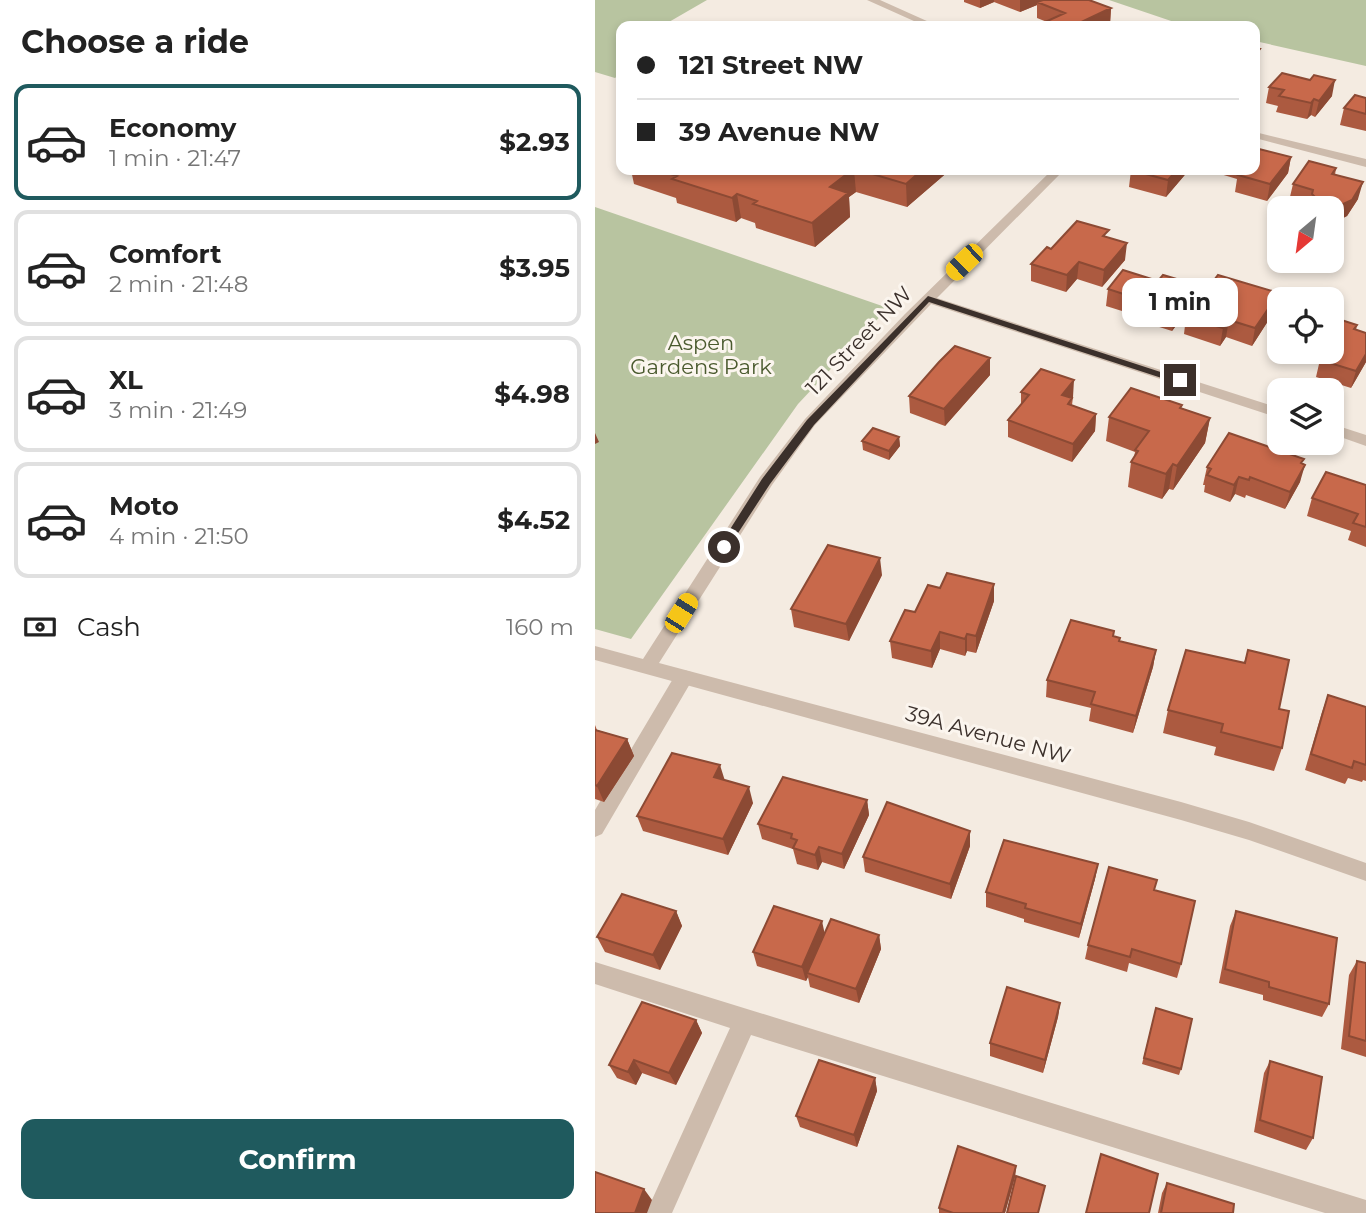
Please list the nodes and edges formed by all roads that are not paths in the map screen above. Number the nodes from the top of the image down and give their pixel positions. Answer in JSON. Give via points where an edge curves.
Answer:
{"nodes":[{"id":1,"x":872,"y":0,"type":"edge"},
{"id":2,"x":921,"y":21,"type":"edge"},
{"id":3,"x":1260,"y":136,"type":"edge"},
{"id":4,"x":1366,"y":163,"type":"edge"},
{"id":5,"x":1053,"y":175,"type":"edge"},
{"id":6,"x":928,"y":299,"type":"junction"},
{"id":7,"x":1267,"y":408,"type":"edge"},
{"id":8,"x":1344,"y":433,"type":"edge"},
{"id":9,"x":1366,"y":440,"type":"edge"},
{"id":10,"x":595,"y":653,"type":"edge"},
{"id":11,"x":647,"y":667,"type":"junction"},
{"id":12,"x":684,"y":677,"type":"junction"},
{"id":13,"x":595,"y":828,"type":"edge"},
{"id":14,"x":1366,"y":872,"type":"edge"},
{"id":15,"x":595,"y":972,"type":"edge"},
{"id":16,"x":745,"y":1022,"type":"junction"},
{"id":17,"x":659,"y":1213,"type":"edge"},
{"id":18,"x":1366,"y":1213,"type":"edge"}],
"edges":[{"from":1,"to":2,"type":"street"},
{"from":3,"to":4,"type":"street"},
{"from":5,"to":6,"type":"street","name":"121 Street NW"},
{"from":6,"to":7,"type":"street"},
{"from":6,"to":11,"type":"street","name":"121 Street NW","via":[[792,445]]},
{"from":8,"to":9,"type":"street"},
{"from":10,"to":11,"type":"street","name":"39A Avenue NW"},
{"from":11,"to":12,"type":"street","name":"39A Avenue NW"},
{"from":12,"to":13,"type":"street"},
{"from":12,"to":14,"type":"street","name":"39A Avenue NW","via":[[1181,811]]},
{"from":15,"to":16,"type":"street"},
{"from":16,"to":17,"type":"street"},
{"from":16,"to":18,"type":"street"}]}
